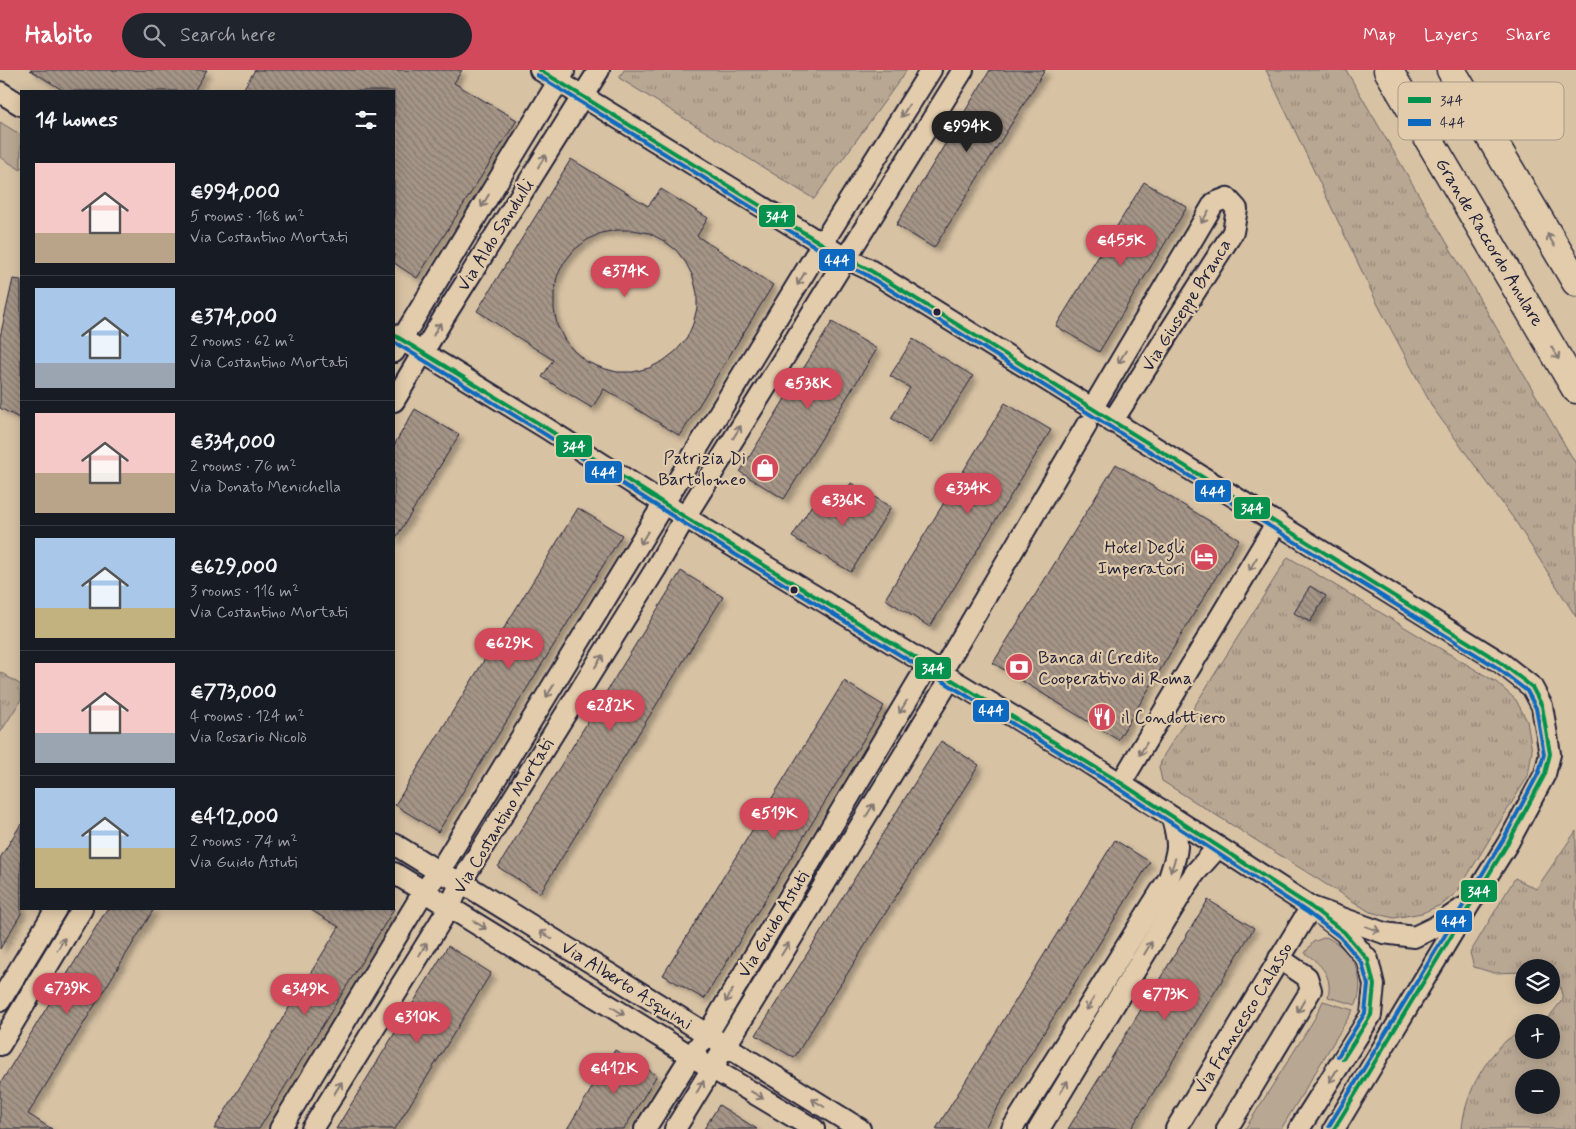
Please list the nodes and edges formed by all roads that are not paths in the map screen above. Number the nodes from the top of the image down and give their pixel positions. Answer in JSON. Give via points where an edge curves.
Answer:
{"nodes":[{"id":1,"x":540,"y":70,"type":"edge"},
{"id":2,"x":599,"y":70,"type":"edge"},
{"id":3,"x":931,"y":70,"type":"edge"},
{"id":4,"x":963,"y":70,"type":"edge"},
{"id":5,"x":1388,"y":70,"type":"edge"},
{"id":6,"x":1451,"y":70,"type":"edge"},
{"id":7,"x":561,"y":76,"type":"edge"},
{"id":8,"x":1458,"y":82,"type":"edge"},
{"id":9,"x":1398,"y":87,"type":"edge"},
{"id":10,"x":0,"y":92,"type":"edge"},
{"id":11,"x":582,"y":96,"type":"junction"},
{"id":12,"x":20,"y":104,"type":"edge"},
{"id":13,"x":1429,"y":140,"type":"edge"},
{"id":14,"x":1492,"y":140,"type":"edge"},
{"id":15,"x":822,"y":244,"type":"junction"},
{"id":16,"x":845,"y":258,"type":"junction"},
{"id":17,"x":1576,"y":282,"type":"edge"},
{"id":18,"x":396,"y":342,"type":"edge"},
{"id":19,"x":423,"y":353,"type":"junction"},
{"id":20,"x":1576,"y":388,"type":"edge"},
{"id":21,"x":395,"y":399,"type":"edge"},
{"id":22,"x":1089,"y":418,"type":"junction"},
{"id":23,"x":1112,"y":422,"type":"junction"},
{"id":24,"x":664,"y":504,"type":"junction"},
{"id":25,"x":685,"y":517,"type":"junction"},
{"id":26,"x":1278,"y":522,"type":"junction"},
{"id":27,"x":940,"y":673,"type":"junction"},
{"id":28,"x":1121,"y":783,"type":"junction"},
{"id":29,"x":1172,"y":818,"type":"junction"},
{"id":30,"x":395,"y":845,"type":"edge"},
{"id":31,"x":1218,"y":847,"type":"junction"},
{"id":32,"x":439,"y":872,"type":"junction"},
{"id":33,"x":395,"y":874,"type":"edge"},
{"id":34,"x":461,"y":882,"type":"junction"},
{"id":35,"x":424,"y":891,"type":"junction"},
{"id":36,"x":1469,"y":904,"type":"junction"},
{"id":37,"x":450,"y":906,"type":"junction"},
{"id":38,"x":1311,"y":907,"type":"junction"},
{"id":39,"x":55,"y":910,"type":"edge"},
{"id":40,"x":81,"y":910,"type":"edge"},
{"id":41,"x":1279,"y":958,"type":"junction"},
{"id":42,"x":0,"y":1001,"type":"edge"},
{"id":43,"x":706,"y":1035,"type":"junction"},
{"id":44,"x":0,"y":1046,"type":"edge"},
{"id":45,"x":726,"y":1046,"type":"junction"},
{"id":46,"x":691,"y":1056,"type":"junction"},
{"id":47,"x":712,"y":1068,"type":"junction"},
{"id":48,"x":280,"y":1129,"type":"edge"},
{"id":49,"x":312,"y":1129,"type":"edge"},
{"id":50,"x":645,"y":1129,"type":"edge"},
{"id":51,"x":675,"y":1129,"type":"edge"},
{"id":52,"x":814,"y":1129,"type":"edge"},
{"id":53,"x":860,"y":1129,"type":"edge"},
{"id":54,"x":1012,"y":1129,"type":"edge"},
{"id":55,"x":1039,"y":1129,"type":"edge"},
{"id":56,"x":1176,"y":1129,"type":"edge"},
{"id":57,"x":1226,"y":1129,"type":"edge"},
{"id":58,"x":1300,"y":1129,"type":"edge"},
{"id":59,"x":1334,"y":1129,"type":"edge"}],
"edges":[{"from":1,"to":7,"type":"street"},
{"from":2,"to":11,"type":"street","name":"Via Aldo Sandulli"},
{"from":3,"to":15,"type":"street","name":"Via Costantino Mortati","one_way":true},
{"from":4,"to":16,"type":"street","name":"Via Costantino Mortati"},
{"from":5,"to":9,"type":"highway","name":"Grande Raccordo Anulare","one_way":true},
{"from":8,"to":6,"type":"highway","one_way":true},
{"from":7,"to":11,"type":"street"},
{"from":7,"to":18,"type":"street","name":"Via Aldo Sandulli","one_way":true},
{"from":10,"to":12,"type":"street"},
{"from":11,"to":15,"type":"street"},
{"from":19,"to":11,"type":"street","name":"Via Aldo Sandulli","one_way":true},
{"from":13,"to":20,"type":"highway","name":"Grande Raccordo Anulare","one_way":true},
{"from":17,"to":14,"type":"highway","one_way":true},
{"from":15,"to":16,"type":"street"},
{"from":15,"to":24,"type":"street","name":"Via Costantino Mortati","one_way":true},
{"from":16,"to":22,"type":"street","via":[[868,269]]},
{"from":25,"to":16,"type":"street","name":"Via Costantino Mortati","one_way":true},
{"from":18,"to":19,"type":"street"},
{"from":19,"to":21,"type":"street","name":"Via Aldo Sandulli"},
{"from":19,"to":24,"type":"street"},
{"from":22,"to":23,"type":"street"},
{"from":23,"to":22,"type":"street","name":"Via Giuseppe Branca","one_way":true,"via":[[1233,232],[1237,210],[1227,198],[1214,203]]},
{"from":22,"to":27,"type":"street"},
{"from":23,"to":26,"type":"street"},
{"from":24,"to":25,"type":"street"},
{"from":24,"to":32,"type":"street","name":"Via Costantino Mortati","one_way":true},
{"from":25,"to":27,"type":"street"},
{"from":34,"to":25,"type":"street","name":"Via Costantino Mortati","one_way":true},
{"from":26,"to":28,"type":"street","one_way":true},
{"from":26,"to":36,"type":"street","via":[[1500,662],[1532,687],[1542,706],[1550,754],[1545,774]]},
{"from":27,"to":28,"type":"street"},
{"from":27,"to":43,"type":"street","name":"Via Guido Astuti","one_way":true},
{"from":45,"to":27,"type":"street","name":"Via Guido Astuti","one_way":true},
{"from":28,"to":29,"type":"street"},
{"from":29,"to":31,"type":"street"},
{"from":29,"to":54,"type":"street","one_way":true,"via":[[1178,852],[1168,878]]},
{"from":30,"to":32,"type":"street","name":"Via Alberto Asquini"},
{"from":31,"to":38,"type":"street"},
{"from":55,"to":31,"type":"street","one_way":true,"via":[[1195,872]]},
{"from":32,"to":34,"type":"street","name":"Via Alberto Asquini"},
{"from":32,"to":35,"type":"street","name":"Via Costantino Mortati"},
{"from":33,"to":35,"type":"street","name":"Via Alberto Asquini"},
{"from":34,"to":37,"type":"street","name":"Via Costantino Mortati"},
{"from":43,"to":34,"type":"street","name":"Via Alberto Asquini","one_way":true},
{"from":35,"to":37,"type":"street","name":"Via Alberto Asquini"},
{"from":35,"to":48,"type":"street","name":"Via Costantino Mortati"},
{"from":38,"to":36,"type":"street","one_way":true,"via":[[1384,933],[1414,937]]},
{"from":36,"to":59,"type":"street"},
{"from":37,"to":46,"type":"street","name":"Via Alberto Asquini","one_way":true},
{"from":49,"to":37,"type":"street","name":"Via Costantino Mortati","one_way":true},
{"from":38,"to":41,"type":"street","name":"Via Francesco Calasso"},
{"from":38,"to":58,"type":"street","one_way":true,"via":[[1344,932],[1368,960],[1374,985],[1371,1015]]},
{"from":39,"to":42,"type":"street"},
{"from":44,"to":40,"type":"street","one_way":true},
{"from":41,"to":56,"type":"street","name":"Via Francesco Calasso"},
{"from":41,"to":57,"type":"street","one_way":true,"via":[[1307,977],[1311,990]]},
{"from":43,"to":45,"type":"street","name":"Via Alberto Asquini"},
{"from":43,"to":46,"type":"street","name":"Via Guido Astuti"},
{"from":45,"to":47,"type":"street","name":"Via Guido Astuti"},
{"from":53,"to":45,"type":"street","name":"Via Alberto Asquini","one_way":true},
{"from":46,"to":47,"type":"street","name":"Via Alberto Asquini"},
{"from":46,"to":50,"type":"street","name":"Via Guido Astuti"},
{"from":51,"to":47,"type":"street","name":"Via Guido Astuti","one_way":true},
{"from":47,"to":52,"type":"street","name":"Via Alberto Asquini","one_way":true}]}
